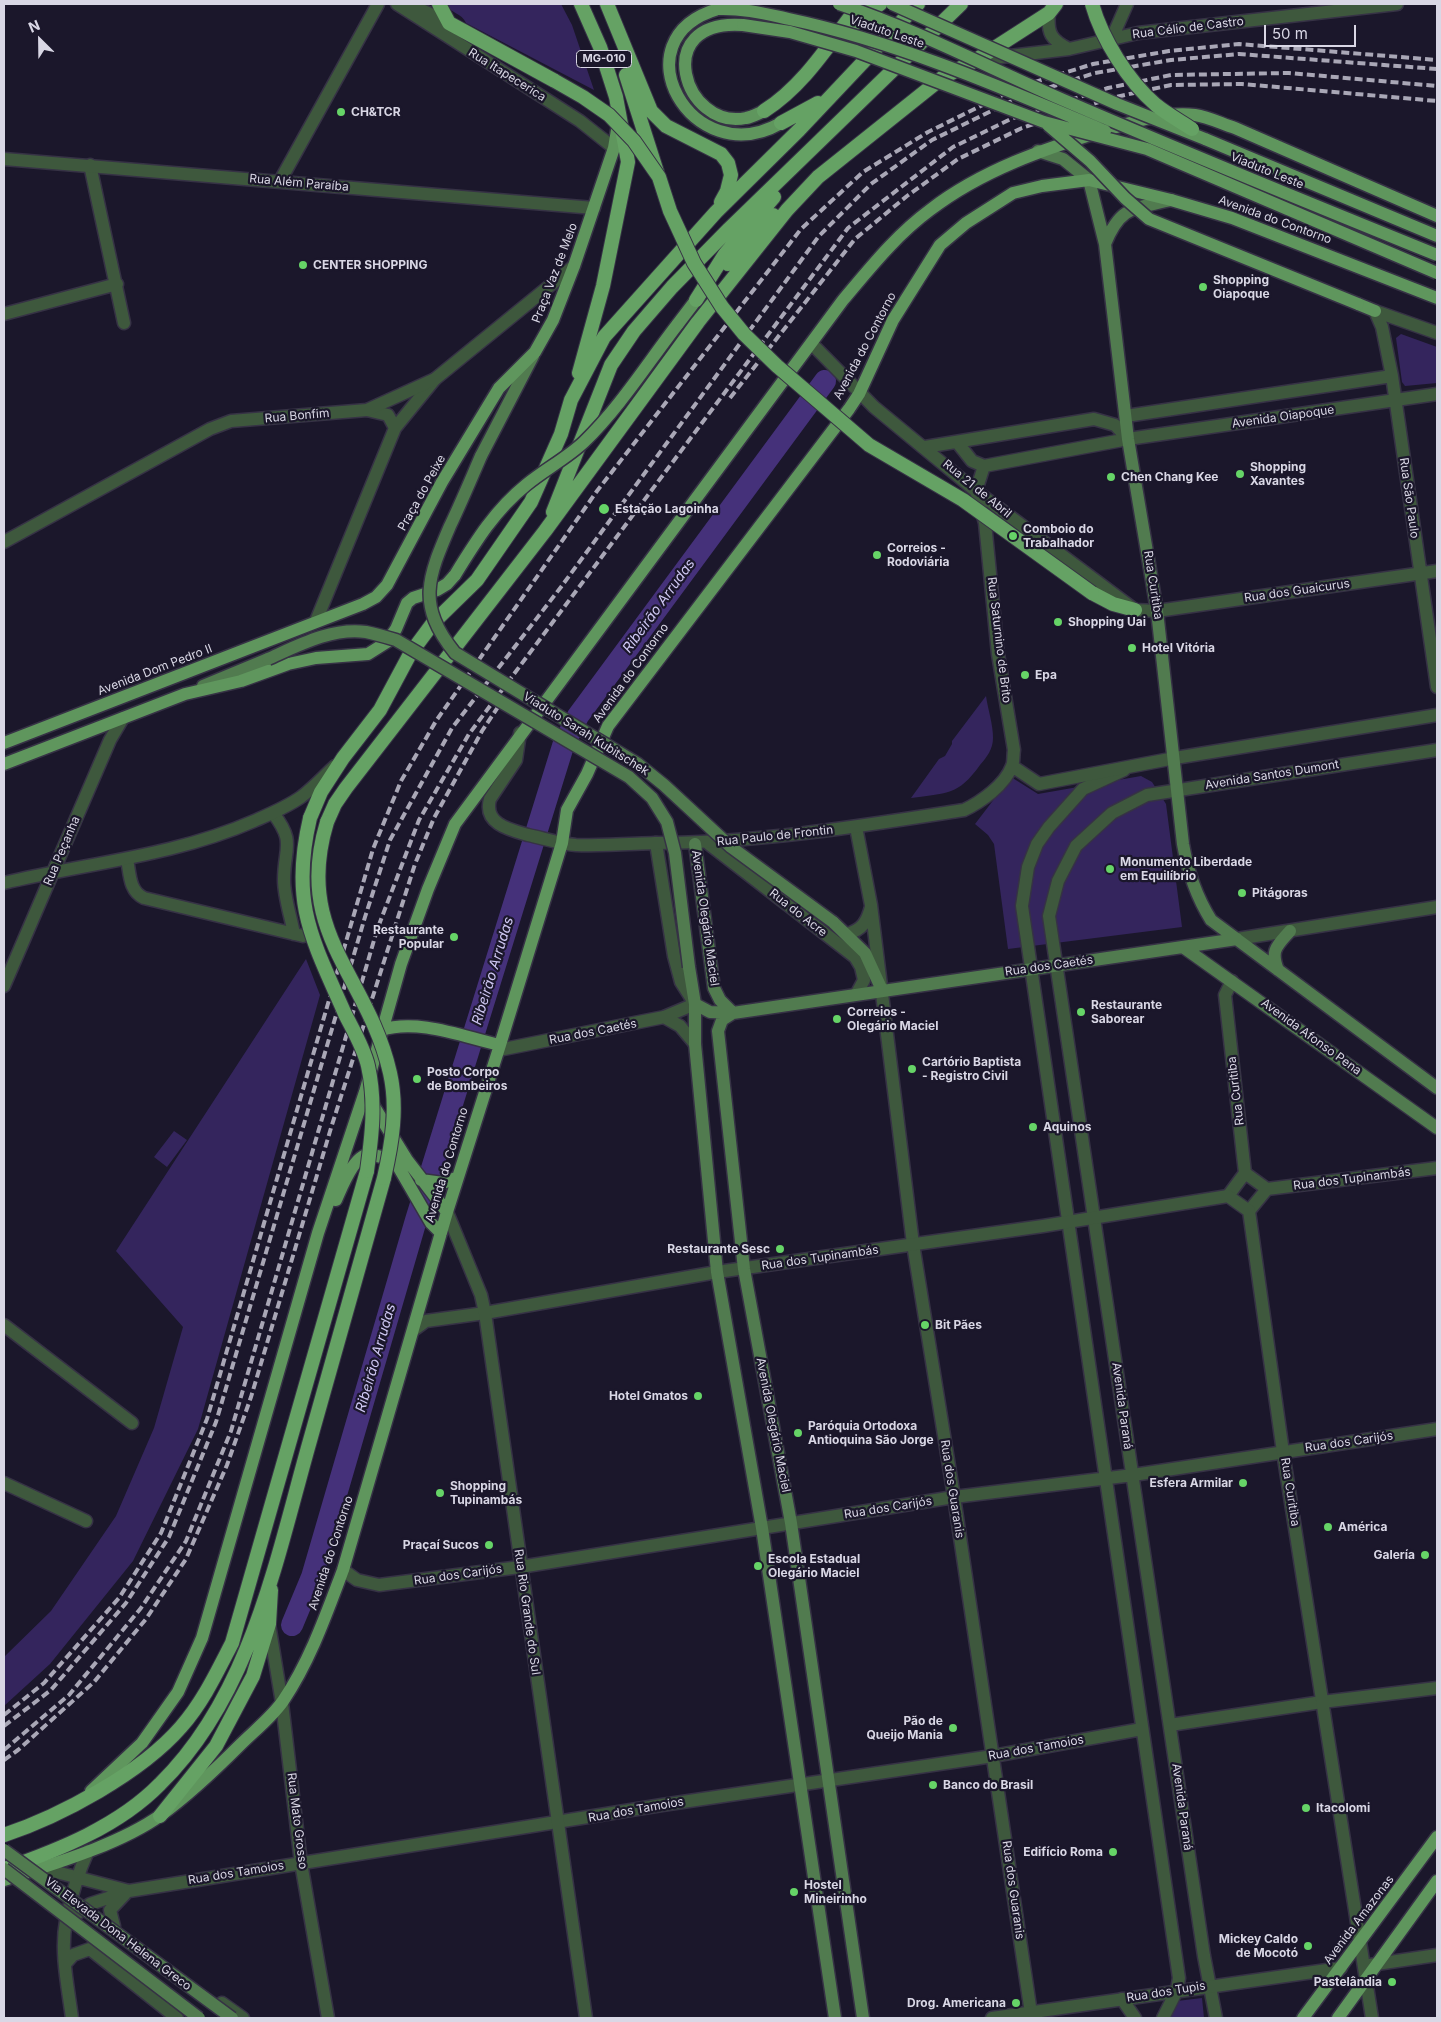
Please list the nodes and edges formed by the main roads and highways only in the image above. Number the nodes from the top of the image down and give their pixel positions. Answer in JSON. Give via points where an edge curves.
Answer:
{"nodes":[{"id":1,"x":439,"y":4,"type":"edge"},
{"id":2,"x":582,"y":4,"type":"edge"},
{"id":3,"x":600,"y":4,"type":"edge"},
{"id":4,"x":607,"y":4,"type":"edge"},
{"id":5,"x":839,"y":4,"type":"edge"},
{"id":6,"x":860,"y":4,"type":"edge"},
{"id":7,"x":880,"y":4,"type":"edge"},
{"id":8,"x":892,"y":4,"type":"edge"},
{"id":9,"x":918,"y":4,"type":"edge"},
{"id":10,"x":961,"y":4,"type":"edge"},
{"id":11,"x":1092,"y":4,"type":"edge"},
{"id":12,"x":1053,"y":8,"type":"edge"},
{"id":13,"x":832,"y":42,"type":"junction"},
{"id":14,"x":893,"y":71,"type":"junction"},
{"id":15,"x":830,"y":96,"type":"junction"},
{"id":16,"x":764,"y":111,"type":"joint"},
{"id":17,"x":619,"y":118,"type":"junction"},
{"id":18,"x":1044,"y":122,"type":"junction"},
{"id":19,"x":781,"y":123,"type":"joint"},
{"id":20,"x":1205,"y":139,"type":"junction"},
{"id":21,"x":1147,"y":149,"type":"junction"},
{"id":22,"x":1038,"y":151,"type":"junction"},
{"id":23,"x":659,"y":177,"type":"junction"},
{"id":24,"x":818,"y":177,"type":"junction"},
{"id":25,"x":1088,"y":180,"type":"junction"},
{"id":26,"x":1171,"y":200,"type":"junction"},
{"id":27,"x":716,"y":212,"type":"junction"},
{"id":28,"x":1437,"y":216,"type":"edge"},
{"id":29,"x":1437,"y":236,"type":"edge"},
{"id":30,"x":1105,"y":244,"type":"junction"},
{"id":31,"x":1437,"y":255,"type":"edge"},
{"id":32,"x":1437,"y":273,"type":"edge"},
{"id":33,"x":1437,"y":298,"type":"edge"},
{"id":34,"x":696,"y":300,"type":"junction"},
{"id":35,"x":1375,"y":311,"type":"road end"},
{"id":36,"x":535,"y":352,"type":"junction"},
{"id":37,"x":571,"y":400,"type":"junction"},
{"id":38,"x":481,"y":456,"type":"joint"},
{"id":39,"x":545,"y":531,"type":"junction"},
{"id":40,"x":1135,"y":610,"type":"road end"},
{"id":41,"x":316,"y":621,"type":"joint"},
{"id":42,"x":516,"y":690,"type":"junction"},
{"id":43,"x":185,"y":694,"type":"junction"},
{"id":44,"x":558,"y":735,"type":"junction"},
{"id":45,"x":4,"y":743,"type":"edge"},
{"id":46,"x":4,"y":764,"type":"edge"},
{"id":47,"x":695,"y":844,"type":"road end"},
{"id":48,"x":1290,"y":931,"type":"road end"},
{"id":49,"x":1237,"y":939,"type":"junction"},
{"id":50,"x":1183,"y":947,"type":"junction"},
{"id":51,"x":1278,"y":970,"type":"junction"},
{"id":52,"x":882,"y":990,"type":"junction"},
{"id":53,"x":695,"y":1004,"type":"junction"},
{"id":54,"x":733,"y":1013,"type":"junction"},
{"id":55,"x":381,"y":1030,"type":"junction"},
{"id":56,"x":501,"y":1044,"type":"junction"},
{"id":57,"x":1437,"y":1088,"type":"edge"},
{"id":58,"x":365,"y":1092,"type":"junction"},
{"id":59,"x":1437,"y":1128,"type":"edge"},
{"id":60,"x":458,"y":1177,"type":"junction"},
{"id":61,"x":421,"y":1180,"type":"junction"},
{"id":62,"x":446,"y":1212,"type":"junction"},
{"id":63,"x":318,"y":1233,"type":"junction"},
{"id":64,"x":441,"y":1233,"type":"junction"},
{"id":65,"x":272,"y":1575,"type":"junction"},
{"id":66,"x":80,"y":1802,"type":"junction"},
{"id":67,"x":160,"y":1816,"type":"junction"},
{"id":68,"x":4,"y":1835,"type":"edge"},
{"id":69,"x":1437,"y":1837,"type":"edge"},
{"id":70,"x":4,"y":1850,"type":"edge"},
{"id":71,"x":4,"y":1869,"type":"edge"},
{"id":72,"x":4,"y":1880,"type":"edge"},
{"id":73,"x":1437,"y":1881,"type":"edge"},
{"id":74,"x":199,"y":2018,"type":"edge"},
{"id":75,"x":232,"y":2018,"type":"edge"},
{"id":76,"x":835,"y":2018,"type":"edge"},
{"id":77,"x":863,"y":2018,"type":"edge"},
{"id":78,"x":1303,"y":2018,"type":"edge"},
{"id":79,"x":1342,"y":2018,"type":"edge"}],
"edges":[{"from":1,"to":23,"type":"highway","bridge":true,"via":[[449,23],[583,96],[609,115],[634,141]]},
{"from":2,"to":17,"type":"highway","number":"MG-010","via":[[600,46],[616,96]]},
{"from":3,"to":23,"type":"highway","bridge":true},
{"from":4,"to":27,"type":"highway","via":[[651,111],[666,126],[721,154],[728,163],[731,175],[728,191]]},
{"from":5,"to":31,"type":"main road","name":"Viaduto Leste","bridge":true,"via":[[890,20],[995,70],[1196,157]]},
{"from":6,"to":13,"type":"highway"},
{"from":7,"to":13,"type":"highway"},
{"from":8,"to":20,"type":"main road","name":"Viaduto Leste","bridge":true,"via":[[1117,104]]},
{"from":9,"to":15,"type":"highway"},
{"from":10,"to":14,"type":"highway"},
{"from":11,"to":20,"type":"highway","bridge":true,"via":[[1104,32],[1144,92]]},
{"from":12,"to":24,"type":"highway","via":[[976,60],[942,78]]},
{"from":13,"to":16,"type":"highway","via":[[783,99]]},
{"from":14,"to":34,"type":"highway","via":[[844,128],[746,228]]},
{"from":14,"to":39,"type":"highway","via":[[729,229],[634,331],[611,365]]},
{"from":15,"to":19,"type":"highway"},
{"from":15,"to":27,"type":"highway"},
{"from":16,"to":18,"type":"main road","name":"Viaduto Leste","bridge":true,"via":[[746,118],[719,114],[694,96],[686,80],[684,66],[691,44],[702,32],[724,23],[790,32],[856,51]]},
{"from":17,"to":36,"type":"main road","name":"Praça Vaz de Melo","via":[[614,148],[574,266],[553,320]]},
{"from":17,"to":37,"type":"highway","via":[[628,162],[603,286]]},
{"from":18,"to":21,"type":"main road","name":"Viaduto Leste","bridge":true},
{"from":18,"to":35,"type":"main road","bridge":true,"via":[[1090,161],[1149,219]]},
{"from":19,"to":21,"type":"main road","name":"Viaduto Leste","bridge":true,"via":[[752,134],[720,132],[684,108],[668,70],[673,44],[682,30],[694,19],[718,9],[733,8],[859,36],[1041,104]]},
{"from":20,"to":29,"type":"main road","name":"Viaduto Leste"},
{"from":21,"to":32,"type":"main road","name":"Viaduto Leste","bridge":true},
{"from":22,"to":25,"type":"main road","via":[[1063,159]]},
{"from":22,"to":28,"type":"main road","via":[[1131,122],[1194,115],[1243,132]]},
{"from":22,"to":55,"type":"main road","via":[[951,195],[908,228],[843,300],[454,824],[401,964]]},
{"from":23,"to":40,"type":"highway","bridge":true,"via":[[670,211],[694,263],[739,328],[776,366],[869,445],[964,500],[1092,593],[1113,604]]},
{"from":24,"to":34,"type":"highway","via":[[780,207]]},
{"from":24,"to":39,"type":"highway","via":[[787,210],[698,322]]},
{"from":25,"to":26,"type":"main road","name":"Avenida do Contorno"},
{"from":25,"to":30,"type":"main road","name":"Rua Curitiba"},
{"from":25,"to":56,"type":"main road","name":"Avenida do Contorno","via":[[1042,186],[1013,194],[940,245],[893,320],[859,394],[608,726],[567,810],[562,843]]},
{"from":26,"to":30,"type":"main road","via":[[1135,209],[1118,218]]},
{"from":26,"to":33,"type":"main road","name":"Avenida do Contorno","via":[[1232,218]]},
{"from":27,"to":37,"type":"highway","via":[[604,337]]},
{"from":30,"to":49,"type":"main road","name":"Rua Curitiba","via":[[1128,439],[1157,611],[1183,844],[1197,897],[1211,920]]},
{"from":34,"to":43,"type":"main road","bridge":true,"via":[[615,407],[583,442],[525,485],[498,511],[455,575],[437,590],[407,603],[387,642],[368,654],[316,658]]},
{"from":36,"to":38,"type":"main road","name":"Praça Vaz de Melo"},
{"from":36,"to":41,"type":"main road","name":"Praça do Peixe","via":[[499,388],[442,482],[387,584],[376,597],[363,604]]},
{"from":37,"to":66,"type":"highway","bridge":true,"via":[[561,434],[531,502],[477,580],[422,637],[410,654],[380,710],[321,792],[310,818],[302,867],[306,919],[317,952],[368,1063],[374,1101],[367,1171],[232,1643],[209,1689],[181,1727],[133,1768]]},
{"from":38,"to":42,"type":"main road","name":"Viaduto Sarah Kubitschek","bridge":true,"via":[[432,567],[429,594],[432,614],[442,636],[455,653]]},
{"from":39,"to":65,"type":"highway","bridge":true,"via":[[346,788],[335,804],[320,851],[318,885],[323,919],[334,948],[374,1026],[390,1071],[394,1120],[384,1178]]},
{"from":41,"to":45,"type":"main road","name":"Avenida Dom Pedro II"},
{"from":42,"to":44,"type":"main road","bridge":true},
{"from":42,"to":52,"type":"main road","name":"Viaduto Sarah Kubitschek","bridge":true,"via":[[638,764],[731,847],[833,922],[865,953]]},
{"from":43,"to":44,"type":"main road","name":"Viaduto Sarah Kubitschek","bridge":true,"via":[[309,642],[339,633],[364,632],[396,640]]},
{"from":43,"to":46,"type":"main road"},
{"from":44,"to":53,"type":"main road","name":"Viaduto Sarah Kubitschek","bridge":true,"via":[[629,777],[652,798],[668,822]]},
{"from":47,"to":54,"type":"main road","name":"Avenida Olegário Maciel","via":[[714,988]]},
{"from":48,"to":51,"type":"main road","via":[[1274,952]]},
{"from":49,"to":50,"type":"main road","name":"Rua dos Caetés"},
{"from":49,"to":51,"type":"main road"},
{"from":50,"to":52,"type":"main road","name":"Rua dos Caetés"},
{"from":50,"to":59,"type":"main road","name":"Avenida Afonso Pena"},
{"from":51,"to":57,"type":"main road"},
{"from":52,"to":54,"type":"main road","name":"Rua dos Caetés"},
{"from":53,"to":54,"type":"main road","name":"Rua dos Caetés","via":[[710,1012]]},
{"from":53,"to":76,"type":"main road","via":[[716,1272],[762,1528]]},
{"from":54,"to":77,"type":"main road","name":"Avenida Olegário Maciel","via":[[722,1020],[718,1032],[744,1269],[792,1523]]},
{"from":55,"to":56,"type":"main road","via":[[402,1026]]},
{"from":55,"to":58,"type":"main road"},
{"from":56,"to":60,"type":"main road","name":"Avenida do Contorno"},
{"from":58,"to":61,"type":"main road"},
{"from":58,"to":63,"type":"main road"},
{"from":60,"to":61,"type":"main road","via":[[443,1182]]},
{"from":60,"to":62,"type":"main road","name":"Avenida do Contorno"},
{"from":61,"to":62,"type":"main road"},
{"from":62,"to":64,"type":"main road","name":"Avenida do Contorno"},
{"from":63,"to":64,"type":"main road","via":[[356,1162],[361,1156],[368,1155],[395,1161],[431,1223]]},
{"from":63,"to":66,"type":"main road","via":[[202,1638],[178,1692],[142,1743]]},
{"from":64,"to":67,"type":"main road","name":"Avenida do Contorno","via":[[343,1570],[310,1652],[282,1703],[214,1771]]},
{"from":65,"to":67,"type":"highway","via":[[269,1624],[253,1676],[216,1746]]},
{"from":65,"to":71,"type":"highway","via":[[234,1681],[203,1732],[162,1783],[132,1810]]},
{"from":66,"to":68,"type":"highway"},
{"from":67,"to":72,"type":"main road","name":"Avenida do Contorno","via":[[88,1851]]},
{"from":69,"to":78,"type":"main road","name":"Avenida Amazonas"},
{"from":70,"to":75,"type":"main road","name":"Via Elevada Dona Helena Greco","bridge":true},
{"from":71,"to":74,"type":"main road","name":"Via Elevada Dona Helena Greco","bridge":true},
{"from":73,"to":79,"type":"main road","via":[[1365,1980]]}]}
